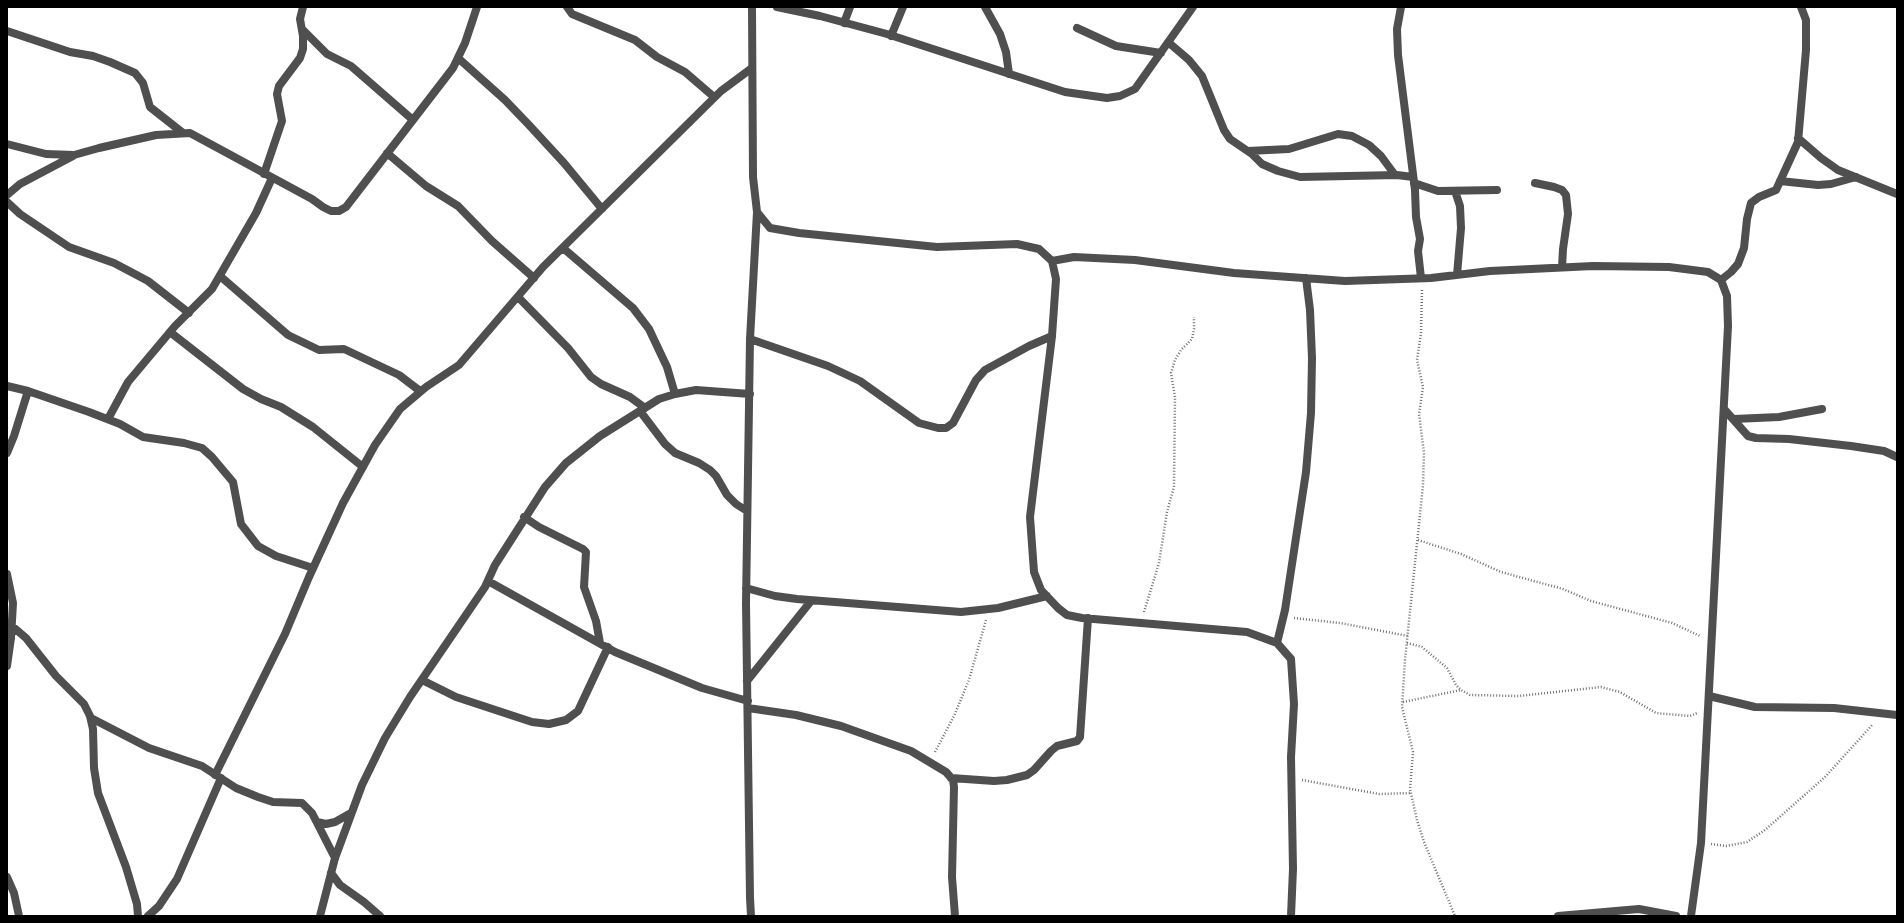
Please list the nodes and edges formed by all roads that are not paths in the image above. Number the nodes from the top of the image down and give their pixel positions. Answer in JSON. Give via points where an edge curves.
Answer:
{"nodes":[{"id":1,"x":303,"y":7,"type":"edge"},
{"id":2,"x":477,"y":7,"type":"edge"},
{"id":3,"x":567,"y":7,"type":"edge"},
{"id":4,"x":752,"y":7,"type":"edge"},
{"id":5,"x":781,"y":7,"type":"edge"},
{"id":6,"x":850,"y":7,"type":"edge"},
{"id":7,"x":902,"y":7,"type":"edge"},
{"id":8,"x":985,"y":7,"type":"edge"},
{"id":9,"x":1193,"y":7,"type":"edge"},
{"id":10,"x":1401,"y":7,"type":"edge"},
{"id":11,"x":1801,"y":7,"type":"edge"},
{"id":12,"x":844,"y":23,"type":"junction"},
{"id":13,"x":1077,"y":28,"type":"dead end"},
{"id":14,"x":302,"y":29,"type":"junction"},
{"id":15,"x":7,"y":31,"type":"edge"},
{"id":16,"x":891,"y":36,"type":"junction"},
{"id":17,"x":1168,"y":42,"type":"junction"},
{"id":18,"x":1161,"y":52,"type":"junction"},
{"id":19,"x":458,"y":58,"type":"junction"},
{"id":20,"x":752,"y":68,"type":"junction"},
{"id":21,"x":1009,"y":74,"type":"junction"},
{"id":22,"x":714,"y":97,"type":"junction"},
{"id":23,"x":413,"y":120,"type":"junction"},
{"id":24,"x":183,"y":134,"type":"junction"},
{"id":25,"x":1798,"y":138,"type":"junction"},
{"id":26,"x":7,"y":144,"type":"edge"},
{"id":27,"x":1248,"y":151,"type":"junction"},
{"id":28,"x":387,"y":153,"type":"junction"},
{"id":29,"x":74,"y":155,"type":"junction"},
{"id":30,"x":264,"y":174,"type":"junction"},
{"id":31,"x":1395,"y":175,"type":"junction"},
{"id":32,"x":1856,"y":177,"type":"junction"},
{"id":33,"x":272,"y":178,"type":"junction"},
{"id":34,"x":1413,"y":180,"type":"junction"},
{"id":35,"x":1780,"y":182,"type":"junction"},
{"id":36,"x":1536,"y":183,"type":"dead end"},
{"id":37,"x":1497,"y":190,"type":"dead end"},
{"id":38,"x":1455,"y":191,"type":"junction"},
{"id":39,"x":1897,"y":194,"type":"edge"},
{"id":40,"x":7,"y":195,"type":"edge"},
{"id":41,"x":7,"y":202,"type":"edge"},
{"id":42,"x":602,"y":209,"type":"junction"},
{"id":43,"x":757,"y":212,"type":"junction"},
{"id":44,"x":563,"y":248,"type":"junction"},
{"id":45,"x":1052,"y":261,"type":"junction"},
{"id":46,"x":1562,"y":267,"type":"junction"},
{"id":47,"x":1457,"y":275,"type":"junction"},
{"id":48,"x":220,"y":276,"type":"junction"},
{"id":49,"x":534,"y":278,"type":"junction"},
{"id":50,"x":1306,"y":278,"type":"junction"},
{"id":51,"x":1420,"y":278,"type":"junction"},
{"id":52,"x":1721,"y":280,"type":"junction"},
{"id":53,"x":518,"y":297,"type":"junction"},
{"id":54,"x":188,"y":313,"type":"junction"},
{"id":55,"x":170,"y":332,"type":"junction"},
{"id":56,"x":1052,"y":336,"type":"junction"},
{"id":57,"x":750,"y":339,"type":"junction"},
{"id":58,"x":7,"y":386,"type":"edge"},
{"id":59,"x":28,"y":391,"type":"junction"},
{"id":60,"x":420,"y":391,"type":"junction"},
{"id":61,"x":675,"y":394,"type":"junction"},
{"id":62,"x":750,"y":394,"type":"junction"},
{"id":63,"x":1724,"y":409,"type":"junction"},
{"id":64,"x":1822,"y":409,"type":"dead end"},
{"id":65,"x":642,"y":410,"type":"junction"},
{"id":66,"x":1734,"y":419,"type":"junction"},
{"id":67,"x":108,"y":420,"type":"junction"},
{"id":68,"x":7,"y":453,"type":"edge"},
{"id":69,"x":1897,"y":457,"type":"edge"},
{"id":70,"x":363,"y":467,"type":"junction"},
{"id":71,"x":747,"y":511,"type":"junction"},
{"id":72,"x":524,"y":517,"type":"junction"},
{"id":73,"x":313,"y":568,"type":"junction"},
{"id":74,"x":7,"y":574,"type":"edge"},
{"id":75,"x":488,"y":581,"type":"junction"},
{"id":76,"x":746,"y":588,"type":"junction"},
{"id":77,"x":1047,"y":596,"type":"junction"},
{"id":78,"x":811,"y":600,"type":"junction"},
{"id":79,"x":1088,"y":618,"type":"junction"},
{"id":80,"x":12,"y":626,"type":"junction"},
{"id":81,"x":600,"y":643,"type":"junction"},
{"id":82,"x":1277,"y":643,"type":"junction"},
{"id":83,"x":608,"y":647,"type":"junction"},
{"id":84,"x":7,"y":666,"type":"edge"},
{"id":85,"x":422,"y":680,"type":"junction"},
{"id":86,"x":747,"y":680,"type":"junction"},
{"id":87,"x":1709,"y":696,"type":"junction"},
{"id":88,"x":748,"y":704,"type":"junction"},
{"id":89,"x":1897,"y":715,"type":"edge"},
{"id":90,"x":91,"y":718,"type":"junction"},
{"id":91,"x":218,"y":776,"type":"junction"},
{"id":92,"x":951,"y":778,"type":"junction"},
{"id":93,"x":352,"y":813,"type":"junction"},
{"id":94,"x":317,"y":822,"type":"junction"},
{"id":95,"x":335,"y":858,"type":"junction"},
{"id":96,"x":331,"y":873,"type":"junction"},
{"id":97,"x":7,"y":877,"type":"edge"},
{"id":98,"x":19,"y":916,"type":"edge"},
{"id":99,"x":138,"y":916,"type":"edge"},
{"id":100,"x":148,"y":916,"type":"edge"},
{"id":101,"x":320,"y":916,"type":"edge"},
{"id":102,"x":380,"y":916,"type":"edge"},
{"id":103,"x":751,"y":916,"type":"edge"},
{"id":104,"x":955,"y":916,"type":"edge"},
{"id":105,"x":1291,"y":916,"type":"edge"},
{"id":106,"x":1558,"y":916,"type":"edge"},
{"id":107,"x":1676,"y":916,"type":"edge"},
{"id":108,"x":1691,"y":916,"type":"edge"}],
"edges":[{"from":1,"to":14,"type":"street","via":[[300,19]]},
{"from":2,"to":19,"type":"street"},
{"from":3,"to":22,"type":"street","via":[[572,14],[635,40],[657,57],[685,72]]},
{"from":4,"to":20,"type":"street"},
{"from":5,"to":12,"type":"street"},
{"from":6,"to":12,"type":"street"},
{"from":7,"to":16,"type":"street"},
{"from":8,"to":21,"type":"street","via":[[1000,34]]},
{"from":9,"to":17,"type":"street"},
{"from":10,"to":34,"type":"street","via":[[1397,29],[1398,56]]},
{"from":11,"to":25,"type":"street","via":[[1806,20],[1806,50]]},
{"from":12,"to":16,"type":"street"},
{"from":13,"to":18,"type":"street","via":[[1116,46]]},
{"from":14,"to":23,"type":"street","via":[[327,54],[351,66]]},
{"from":14,"to":30,"type":"street","via":[[303,49],[300,58],[279,86],[277,94],[282,121]]},
{"from":15,"to":24,"type":"street","via":[[70,52],[99,58],[135,72],[143,83],[150,107]]},
{"from":16,"to":21,"type":"street"},
{"from":17,"to":18,"type":"street"},
{"from":17,"to":27,"type":"street","via":[[1189,60],[1202,76],[1230,139]]},
{"from":18,"to":21,"type":"street","via":[[1135,89],[1120,96],[1107,98],[1065,92]]},
{"from":19,"to":23,"type":"street"},
{"from":19,"to":42,"type":"street","via":[[529,125]]},
{"from":20,"to":22,"type":"street"},
{"from":20,"to":43,"type":"street","via":[[753,177]]},
{"from":22,"to":42,"type":"street"},
{"from":23,"to":28,"type":"street"},
{"from":24,"to":29,"type":"street","via":[[156,135]]},
{"from":24,"to":30,"type":"street","via":[[190,133]]},
{"from":25,"to":32,"type":"street","via":[[1838,170]]},
{"from":25,"to":35,"type":"street"},
{"from":26,"to":29,"type":"street","via":[[46,154]]},
{"from":27,"to":31,"type":"street","via":[[1262,164],[1300,177]]},
{"from":27,"to":31,"type":"street","via":[[1289,149],[1338,134],[1352,136],[1369,145]]},
{"from":28,"to":33,"type":"street","via":[[346,207],[339,211],[331,211]]},
{"from":28,"to":49,"type":"street","via":[[426,186],[458,206],[492,241]]},
{"from":29,"to":40,"type":"street","via":[[20,184]]},
{"from":30,"to":33,"type":"street"},
{"from":31,"to":34,"type":"street"},
{"from":32,"to":35,"type":"street","via":[[1818,185]]},
{"from":32,"to":39,"type":"street"},
{"from":33,"to":48,"type":"street","via":[[256,213]]},
{"from":34,"to":38,"type":"street","via":[[1438,191]]},
{"from":34,"to":51,"type":"street","via":[[1420,239]]},
{"from":35,"to":52,"type":"street","via":[[1776,190],[1751,203],[1744,248],[1738,264]]},
{"from":36,"to":46,"type":"street","via":[[1562,190],[1566,195],[1568,214]]},
{"from":37,"to":38,"type":"street"},
{"from":38,"to":47,"type":"street","via":[[1460,206],[1461,228]]},
{"from":41,"to":54,"type":"street","via":[[20,214],[69,247],[114,263],[148,281]]},
{"from":42,"to":44,"type":"street"},
{"from":43,"to":45,"type":"street","via":[[770,228],[799,233],[938,247],[1017,244],[1039,249]]},
{"from":43,"to":57,"type":"street"},
{"from":44,"to":49,"type":"street"},
{"from":44,"to":61,"type":"street","via":[[633,308],[649,329],[667,367]]},
{"from":45,"to":50,"type":"street","via":[[1074,257],[1135,260],[1234,273]]},
{"from":45,"to":56,"type":"street","via":[[1056,279]]},
{"from":46,"to":47,"type":"street"},
{"from":46,"to":52,"type":"street","via":[[1669,267],[1708,272]]},
{"from":47,"to":51,"type":"street"},
{"from":48,"to":54,"type":"street","via":[[212,289]]},
{"from":48,"to":60,"type":"street","via":[[288,335],[319,350],[344,349],[399,375]]},
{"from":49,"to":53,"type":"street"},
{"from":50,"to":51,"type":"street","via":[[1345,281]]},
{"from":50,"to":82,"type":"street","via":[[1312,358],[1306,472]]},
{"from":52,"to":63,"type":"street","via":[[1727,296],[1728,326]]},
{"from":53,"to":60,"type":"street","via":[[459,365]]},
{"from":53,"to":65,"type":"street","via":[[568,348],[591,377],[624,394]]},
{"from":54,"to":55,"type":"street"},
{"from":55,"to":67,"type":"street","via":[[128,382]]},
{"from":55,"to":70,"type":"street","via":[[243,389],[281,407],[313,427]]},
{"from":56,"to":57,"type":"street","via":[[985,370],[976,380],[953,424],[946,428],[919,423],[860,381],[828,366]]},
{"from":56,"to":77,"type":"street","via":[[1030,517],[1034,572],[1041,590]]},
{"from":57,"to":62,"type":"street"},
{"from":58,"to":59,"type":"street"},
{"from":59,"to":67,"type":"street"},
{"from":59,"to":68,"type":"street"},
{"from":60,"to":70,"type":"street","via":[[400,408]]},
{"from":61,"to":62,"type":"street","via":[[696,390]]},
{"from":61,"to":65,"type":"street","via":[[659,399]]},
{"from":62,"to":71,"type":"street"},
{"from":63,"to":66,"type":"street"},
{"from":63,"to":87,"type":"street"},
{"from":64,"to":66,"type":"street","via":[[1779,417]]},
{"from":65,"to":71,"type":"street","via":[[665,444],[675,453],[710,470],[727,495]]},
{"from":65,"to":72,"type":"street","via":[[600,436],[566,463]]},
{"from":66,"to":69,"type":"street","via":[[1742,432],[1756,438],[1851,446],[1884,451]]},
{"from":67,"to":73,"type":"street","via":[[143,437],[202,448],[233,482],[240,524],[258,546],[276,556]]},
{"from":70,"to":73,"type":"street"},
{"from":71,"to":76,"type":"street"},
{"from":72,"to":75,"type":"street","via":[[494,565]]},
{"from":72,"to":81,"type":"street","via":[[586,552],[584,587],[596,621]]},
{"from":73,"to":91,"type":"street"},
{"from":74,"to":80,"type":"street","via":[[13,603]]},
{"from":75,"to":81,"type":"street"},
{"from":75,"to":85,"type":"street"},
{"from":76,"to":78,"type":"street","via":[[774,596]]},
{"from":76,"to":86,"type":"street"},
{"from":77,"to":78,"type":"street","via":[[961,612]]},
{"from":77,"to":79,"type":"street","via":[[1067,615]]},
{"from":78,"to":86,"type":"street"},
{"from":79,"to":82,"type":"street","via":[[1247,632]]},
{"from":79,"to":92,"type":"street","via":[[1080,737],[1077,741],[1057,746],[1027,775],[994,782]]},
{"from":80,"to":84,"type":"street"},
{"from":80,"to":90,"type":"street","via":[[26,638],[56,676],[84,704]]},
{"from":81,"to":83,"type":"street"},
{"from":82,"to":105,"type":"street","via":[[1291,660],[1294,704]]},
{"from":83,"to":85,"type":"street","via":[[578,711],[566,720],[549,724],[532,722],[456,697]]},
{"from":83,"to":88,"type":"street","via":[[702,688]]},
{"from":85,"to":93,"type":"street","via":[[385,738],[362,785]]},
{"from":86,"to":88,"type":"street"},
{"from":87,"to":89,"type":"street","via":[[1755,708],[1834,708]]},
{"from":87,"to":108,"type":"street","via":[[1701,843]]},
{"from":88,"to":92,"type":"street","via":[[841,726],[911,751],[946,772]]},
{"from":88,"to":103,"type":"street"},
{"from":90,"to":91,"type":"street","via":[[149,748],[202,766]]},
{"from":90,"to":99,"type":"street","via":[[98,793],[126,867]]},
{"from":91,"to":94,"type":"street","via":[[236,788],[273,802],[302,803]]},
{"from":91,"to":100,"type":"street","via":[[177,879],[159,906]]},
{"from":92,"to":104,"type":"street","via":[[954,787],[952,877]]},
{"from":93,"to":94,"type":"street","via":[[335,822]]},
{"from":93,"to":95,"type":"street"},
{"from":94,"to":95,"type":"street"},
{"from":95,"to":96,"type":"street"},
{"from":96,"to":101,"type":"street"},
{"from":96,"to":102,"type":"street","via":[[340,885]]},
{"from":97,"to":98,"type":"street"},
{"from":106,"to":107,"type":"street","via":[[1640,909]]}]}
